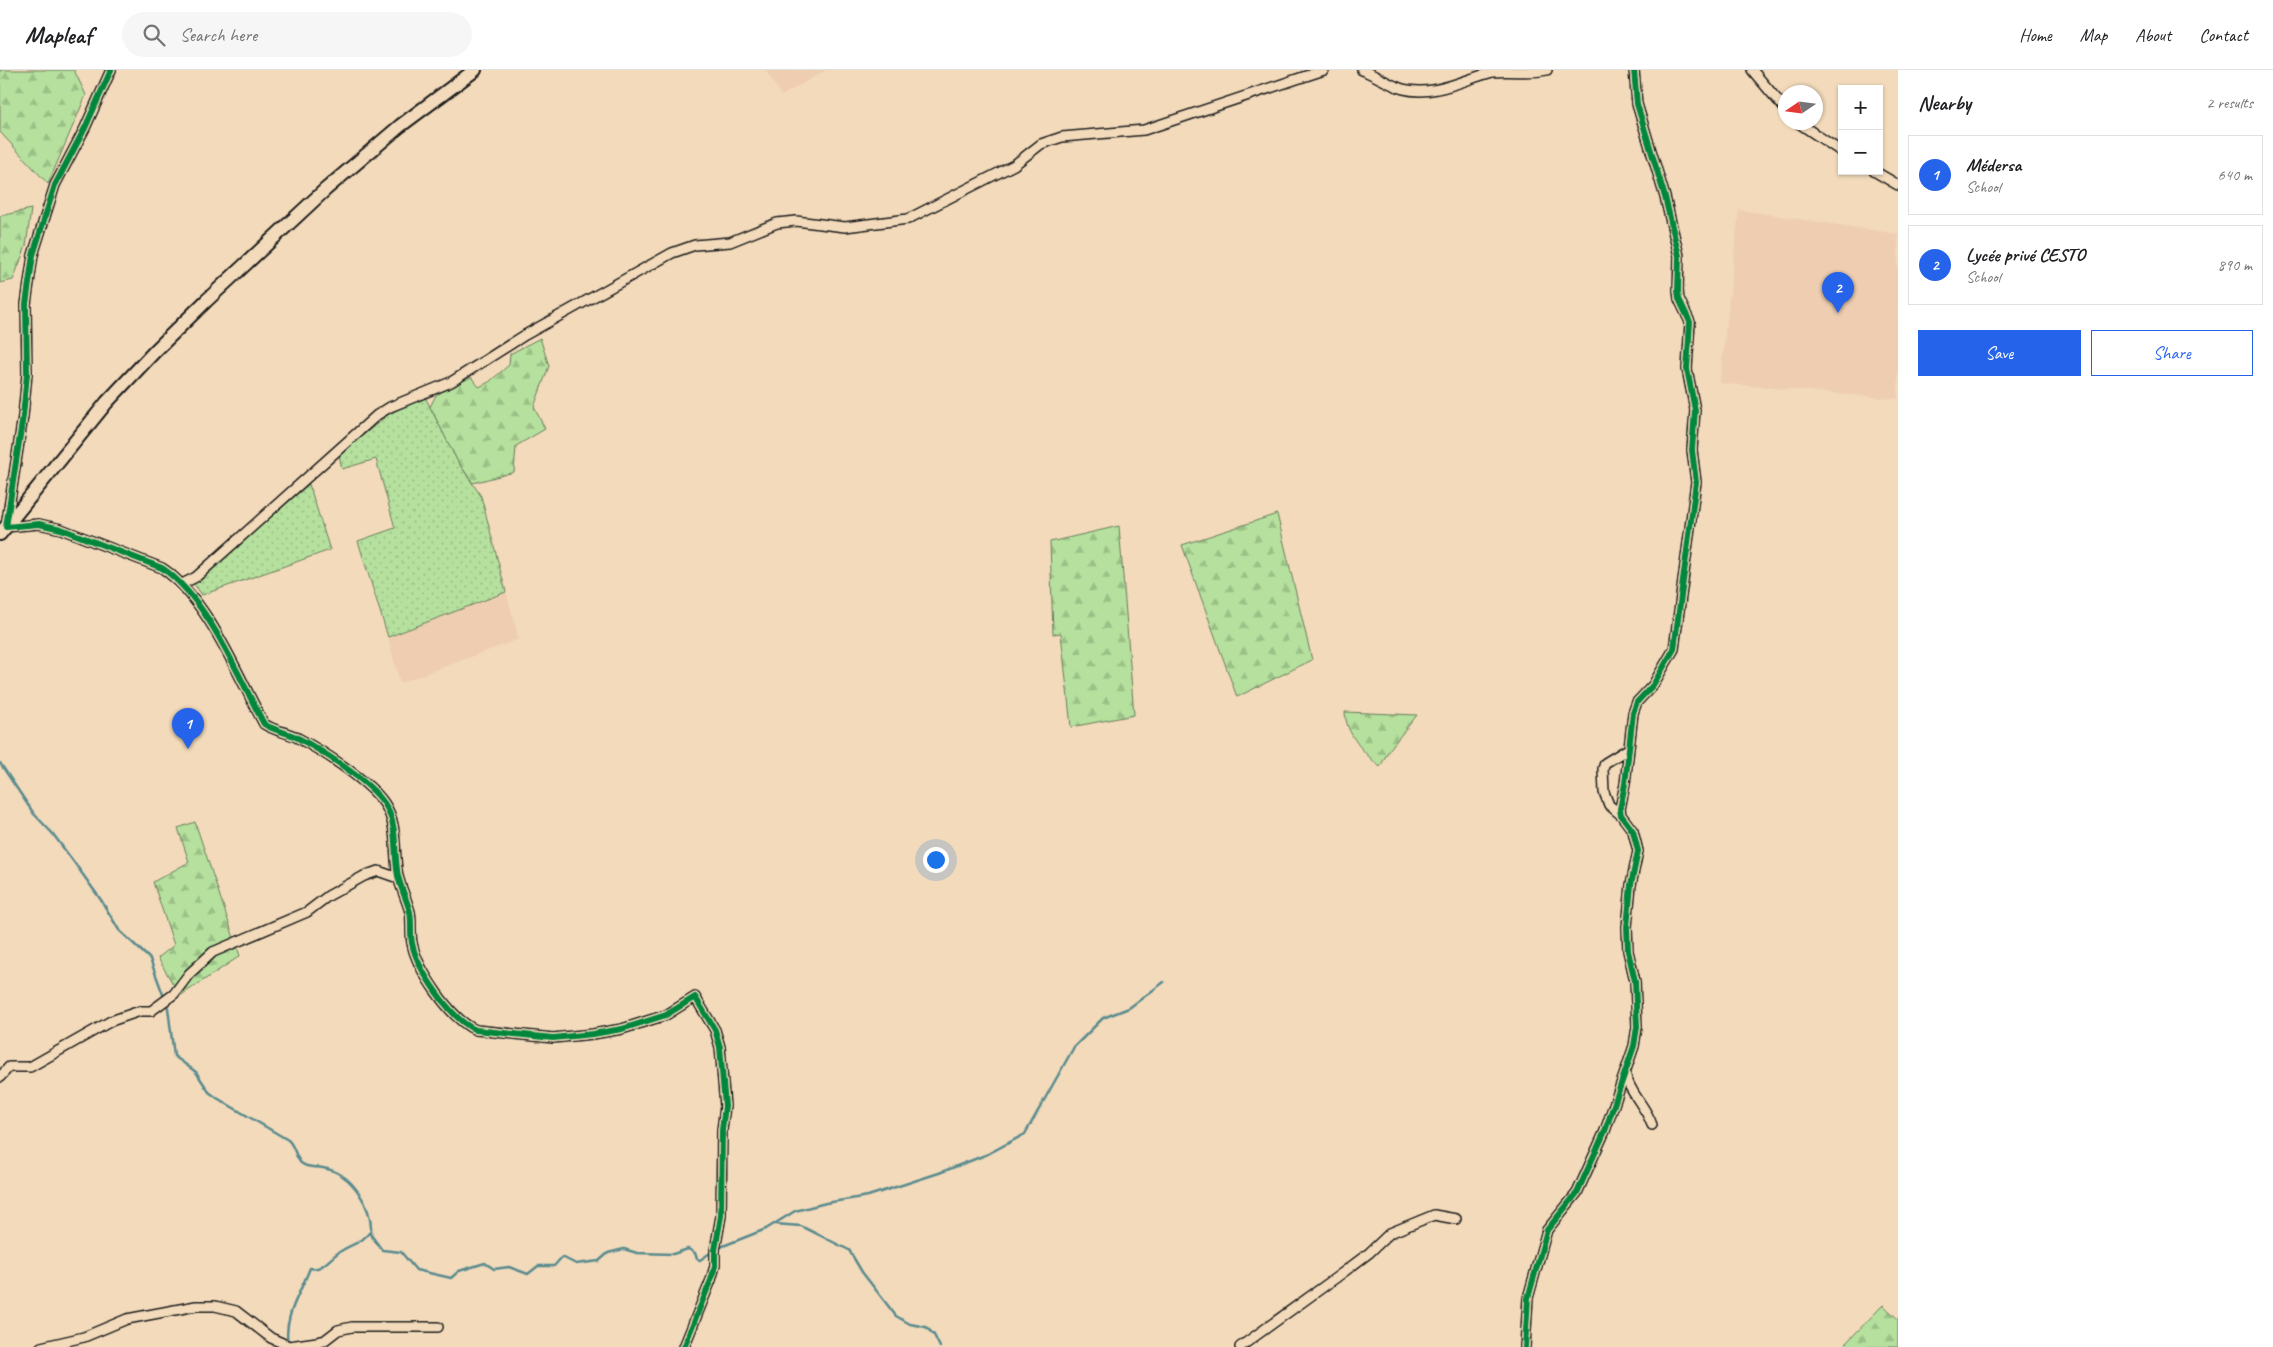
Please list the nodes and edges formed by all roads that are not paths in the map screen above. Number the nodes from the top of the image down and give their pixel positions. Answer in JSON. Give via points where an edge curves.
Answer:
{"nodes":[{"id":1,"x":111,"y":70,"type":"edge"},
{"id":2,"x":475,"y":70,"type":"edge"},
{"id":3,"x":1324,"y":70,"type":"edge"},
{"id":4,"x":1362,"y":70,"type":"edge"},
{"id":5,"x":1547,"y":70,"type":"edge"},
{"id":6,"x":1634,"y":70,"type":"edge"},
{"id":7,"x":1752,"y":70,"type":"edge"},
{"id":8,"x":1778,"y":101,"type":"edge"},
{"id":9,"x":1809,"y":130,"type":"edge"},
{"id":10,"x":1838,"y":149,"type":"edge"},
{"id":11,"x":1881,"y":175,"type":"edge"},
{"id":12,"x":1898,"y":185,"type":"edge"},
{"id":13,"x":3,"y":530,"type":"edge"},
{"id":14,"x":182,"y":584,"type":"junction"},
{"id":15,"x":1628,"y":749,"type":"junction"},
{"id":16,"x":1621,"y":815,"type":"junction"},
{"id":17,"x":398,"y":878,"type":"junction"},
{"id":18,"x":1625,"y":1072,"type":"junction"},
{"id":19,"x":0,"y":1077,"type":"edge"},
{"id":20,"x":1652,"y":1125,"type":"dead end"},
{"id":21,"x":1456,"y":1219,"type":"dead end"},
{"id":22,"x":438,"y":1327,"type":"dead end"},
{"id":23,"x":42,"y":1347,"type":"edge"},
{"id":24,"x":684,"y":1347,"type":"edge"},
{"id":25,"x":1240,"y":1347,"type":"edge"},
{"id":26,"x":1525,"y":1347,"type":"edge"}],
"edges":[{"from":1,"to":13,"type":"street","via":[[55,185],[33,255],[26,304],[24,416]]},
{"from":2,"to":13,"type":"main road","via":[[400,126],[340,177],[206,301],[107,402]]},
{"from":3,"to":14,"type":"street","via":[[1144,130],[1062,137],[1041,144],[991,178],[908,219],[845,227],[796,221],[777,223],[730,242],[695,245],[672,253],[526,335],[451,382],[378,415],[196,577]]},
{"from":4,"to":5,"type":"street","via":[[1402,89],[1416,91],[1448,88],[1495,72]]},
{"from":6,"to":15,"type":"street","via":[[1637,104],[1680,256],[1679,299],[1690,322],[1687,369],[1695,410],[1692,450],[1696,482],[1674,649],[1652,685],[1637,702],[1632,713]]},
{"from":7,"to":8,"type":"street"},
{"from":9,"to":10,"type":"street"},
{"from":11,"to":12,"type":"street"},
{"from":13,"to":14,"type":"street","via":[[39,524],[61,529],[162,568]]},
{"from":14,"to":17,"type":"street","via":[[210,621],[264,724],[307,744],[362,780],[383,802],[393,819]]},
{"from":15,"to":16,"type":"street"},
{"from":15,"to":16,"type":"street","via":[[1605,763],[1603,769],[1604,792],[1609,805]]},
{"from":16,"to":18,"type":"street","via":[[1633,831],[1638,851],[1627,927],[1635,981],[1637,1027]]},
{"from":17,"to":19,"type":"street","via":[[378,871],[364,876],[328,896],[308,912],[213,952],[189,974],[174,994],[151,1011],[140,1011],[110,1021],[30,1067],[8,1067]]},
{"from":17,"to":24,"type":"street","via":[[410,913],[412,943],[418,960],[438,995],[466,1026],[476,1030],[553,1038],[576,1037],[622,1029],[666,1015],[695,997],[720,1046],[725,1106],[721,1216],[715,1266]]},
{"from":18,"to":20,"type":"street","via":[[1627,1082]]},
{"from":18,"to":26,"type":"street","via":[[1605,1131],[1577,1193],[1547,1230],[1528,1298]]},
{"from":21,"to":25,"type":"street","via":[[1434,1215],[1390,1232],[1369,1253]]},
{"from":22,"to":23,"type":"street","via":[[352,1327],[338,1330],[325,1340],[289,1346],[271,1338],[236,1311],[196,1306],[127,1319],[84,1337]]}]}
